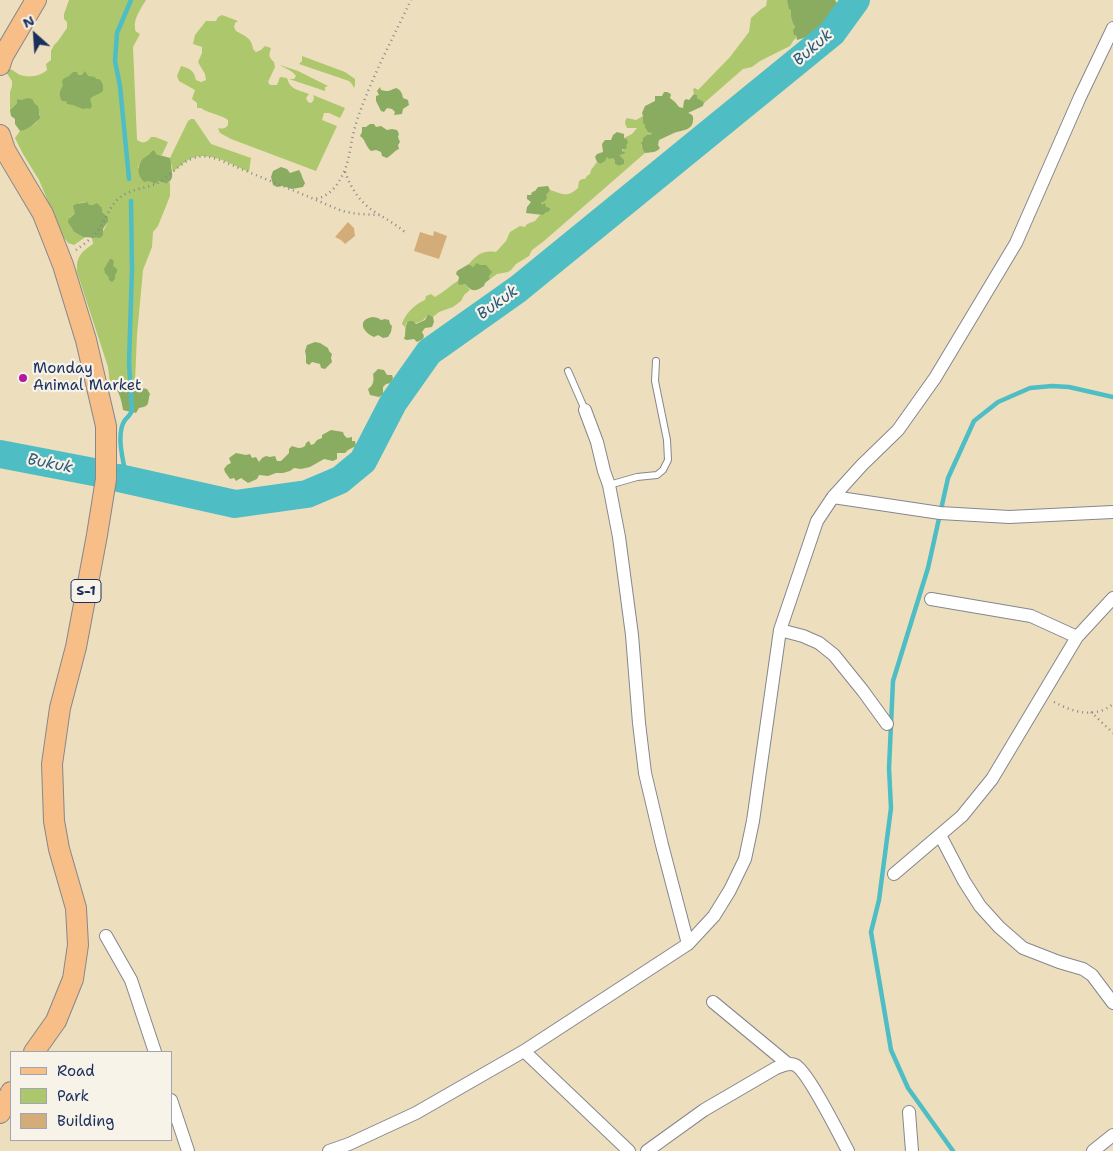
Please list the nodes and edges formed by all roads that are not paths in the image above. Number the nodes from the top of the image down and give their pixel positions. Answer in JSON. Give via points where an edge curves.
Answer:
{"nodes":[{"id":1,"x":36,"y":0,"type":"edge"},
{"id":2,"x":1113,"y":28,"type":"edge"},
{"id":3,"x":0,"y":64,"type":"edge"},
{"id":4,"x":0,"y":135,"type":"edge"},
{"id":5,"x":656,"y":361,"type":"dead end"},
{"id":6,"x":568,"y":371,"type":"dead end"},
{"id":7,"x":585,"y":410,"type":"joint"},
{"id":8,"x":609,"y":485,"type":"junction"},
{"id":9,"x":833,"y":497,"type":"junction"},
{"id":10,"x":1113,"y":512,"type":"edge"},
{"id":11,"x":1113,"y":598,"type":"edge"},
{"id":12,"x":930,"y":599,"type":"dead end"},
{"id":13,"x":780,"y":630,"type":"junction"},
{"id":14,"x":1078,"y":637,"type":"junction"},
{"id":15,"x":887,"y":724,"type":"dead end"},
{"id":16,"x":940,"y":835,"type":"junction"},
{"id":17,"x":894,"y":874,"type":"dead end"},
{"id":18,"x":106,"y":936,"type":"dead end"},
{"id":19,"x":688,"y":944,"type":"junction"},
{"id":20,"x":713,"y":1002,"type":"dead end"},
{"id":21,"x":1113,"y":1003,"type":"edge"},
{"id":22,"x":35,"y":1051,"type":"edge"},
{"id":23,"x":155,"y":1051,"type":"edge"},
{"id":24,"x":524,"y":1051,"type":"junction"},
{"id":25,"x":788,"y":1064,"type":"junction"},
{"id":26,"x":10,"y":1094,"type":"edge"},
{"id":27,"x":172,"y":1103,"type":"edge"},
{"id":28,"x":909,"y":1112,"type":"dead end"},
{"id":29,"x":0,"y":1113,"type":"edge"},
{"id":30,"x":1113,"y":1135,"type":"edge"},
{"id":31,"x":351,"y":1148,"type":"edge"},
{"id":32,"x":188,"y":1151,"type":"edge"},
{"id":33,"x":329,"y":1151,"type":"edge"},
{"id":34,"x":629,"y":1151,"type":"edge"},
{"id":35,"x":647,"y":1151,"type":"edge"},
{"id":36,"x":848,"y":1151,"type":"edge"},
{"id":37,"x":912,"y":1151,"type":"edge"},
{"id":38,"x":1093,"y":1151,"type":"edge"}],
"edges":[{"from":1,"to":3,"type":"main road"},
{"from":2,"to":9,"type":"street","via":[[1016,243],[971,319],[898,430]]},
{"from":4,"to":22,"type":"main road","number":"S-1","via":[[5,150],[42,214],[61,260],[86,340],[106,426],[106,479],[97,536],[76,647],[60,708],[52,764],[54,821],[76,908],[78,945],[73,979],[56,1021]]},
{"from":5,"to":8,"type":"lane","via":[[668,460],[657,475]]},
{"from":6,"to":7,"type":"lane"},
{"from":7,"to":8,"type":"street","via":[[598,442]]},
{"from":8,"to":19,"type":"street","via":[[625,576],[645,773]]},
{"from":9,"to":10,"type":"street","via":[[940,513],[1009,518]]},
{"from":9,"to":13,"type":"street","via":[[817,521]]},
{"from":11,"to":14,"type":"street"},
{"from":12,"to":14,"type":"street","via":[[1031,616]]},
{"from":13,"to":15,"type":"street","via":[[819,643],[834,655]]},
{"from":13,"to":19,"type":"street","via":[[745,859],[714,916]]},
{"from":14,"to":16,"type":"street","via":[[992,779],[962,816]]},
{"from":16,"to":17,"type":"street"},
{"from":16,"to":21,"type":"street","via":[[980,906],[1000,927],[1023,948],[1092,975]]},
{"from":18,"to":23,"type":"street","via":[[131,980]]},
{"from":19,"to":24,"type":"street"},
{"from":20,"to":25,"type":"street"},
{"from":24,"to":31,"type":"street"},
{"from":24,"to":34,"type":"street"},
{"from":25,"to":35,"type":"street","via":[[704,1110]]},
{"from":25,"to":36,"type":"street","via":[[796,1065],[811,1083]]},
{"from":26,"to":29,"type":"main road"},
{"from":27,"to":32,"type":"street"},
{"from":28,"to":37,"type":"street"},
{"from":30,"to":38,"type":"street"},
{"from":31,"to":33,"type":"street"}]}
